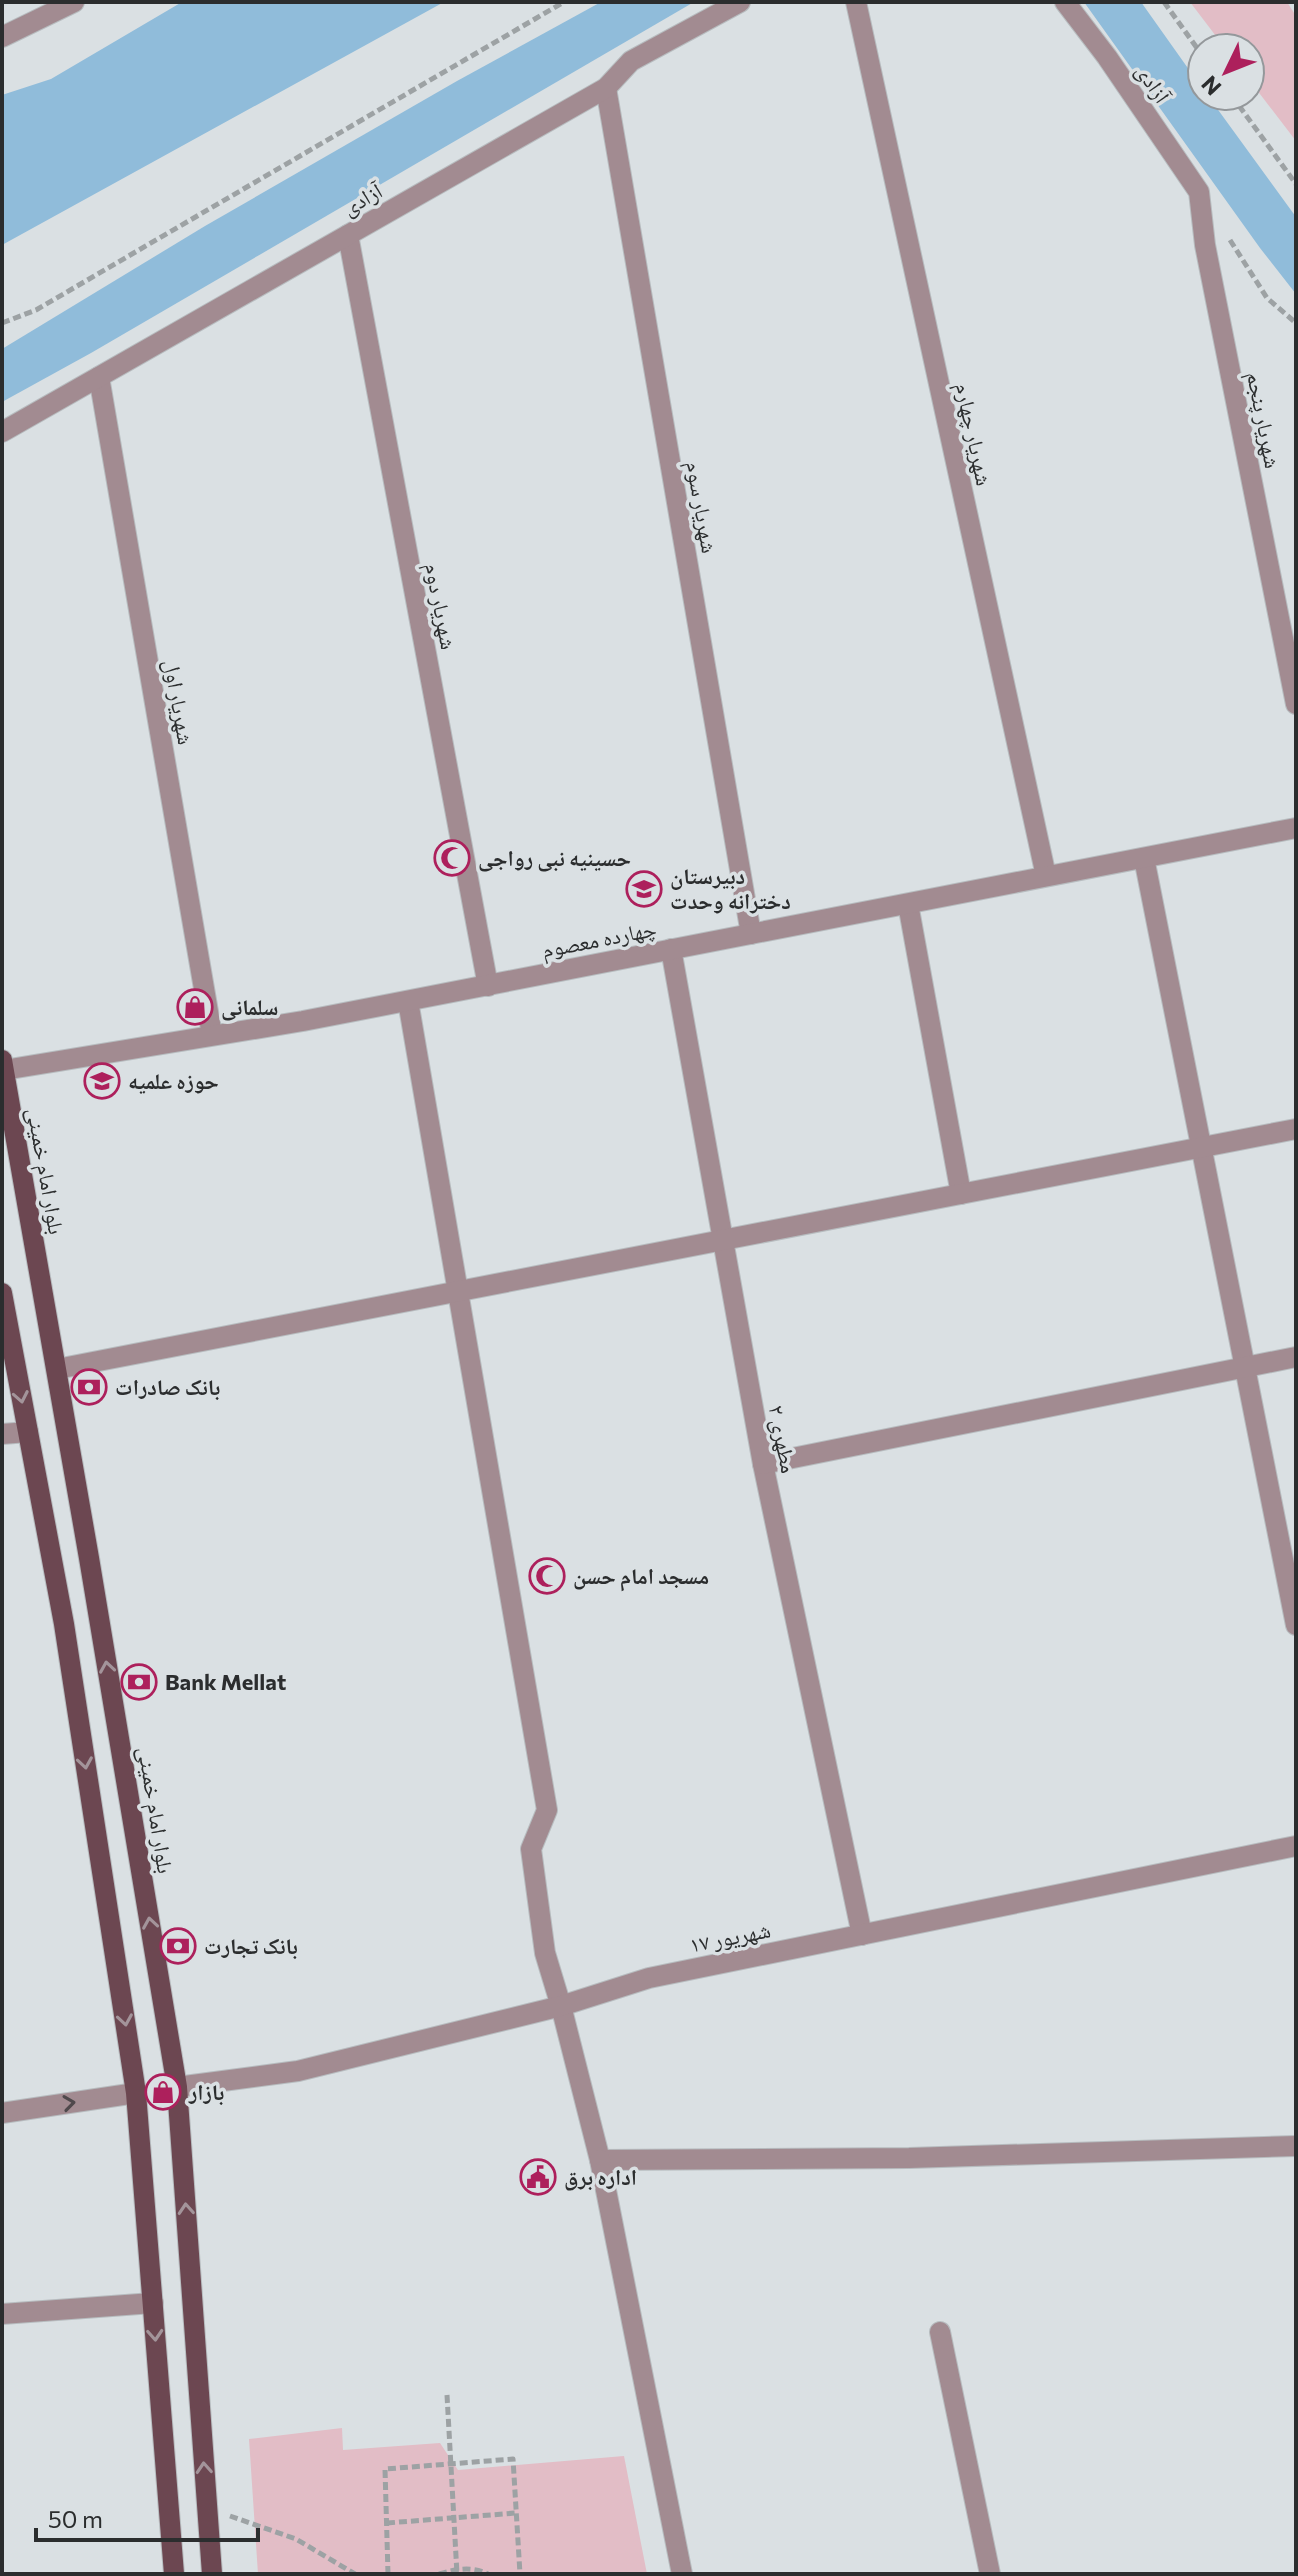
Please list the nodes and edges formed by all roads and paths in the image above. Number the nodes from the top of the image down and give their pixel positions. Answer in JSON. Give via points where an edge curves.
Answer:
{"nodes":[{"id":1,"x":74,"y":2,"type":"edge"},
{"id":2,"x":564,"y":2,"type":"edge"},
{"id":3,"x":740,"y":2,"type":"edge"},
{"id":4,"x":856,"y":2,"type":"edge"},
{"id":5,"x":1065,"y":2,"type":"edge"},
{"id":6,"x":1164,"y":2,"type":"edge"},
{"id":7,"x":1186,"y":33,"type":"edge"},
{"id":8,"x":2,"y":37,"type":"edge"},
{"id":9,"x":606,"y":88,"type":"junction"},
{"id":10,"x":1244,"y":112,"type":"edge"},
{"id":11,"x":1296,"y":184,"type":"edge"},
{"id":12,"x":1199,"y":192,"type":"joint"},
{"id":13,"x":1225,"y":232,"type":"dead end"},
{"id":14,"x":348,"y":235,"type":"junction"},
{"id":15,"x":2,"y":323,"type":"edge"},
{"id":16,"x":1296,"y":323,"type":"edge"},
{"id":17,"x":99,"y":377,"type":"junction"},
{"id":18,"x":2,"y":432,"type":"edge"},
{"id":19,"x":1296,"y":704,"type":"edge"},
{"id":20,"x":1296,"y":828,"type":"edge"},
{"id":21,"x":1144,"y":858,"type":"junction"},
{"id":22,"x":1046,"y":876,"type":"junction"},
{"id":23,"x":908,"y":904,"type":"junction"},
{"id":24,"x":751,"y":934,"type":"junction"},
{"id":25,"x":671,"y":949,"type":"junction"},
{"id":26,"x":488,"y":986,"type":"junction"},
{"id":27,"x":408,"y":1001,"type":"junction"},
{"id":28,"x":212,"y":1035,"type":"junction"},
{"id":29,"x":3,"y":1065,"type":"edge"},
{"id":30,"x":1296,"y":1129,"type":"edge"},
{"id":31,"x":1201,"y":1147,"type":"junction"},
{"id":32,"x":961,"y":1194,"type":"junction"},
{"id":33,"x":722,"y":1240,"type":"junction"},
{"id":34,"x":459,"y":1292,"type":"junction"},
{"id":35,"x":2,"y":1293,"type":"edge"},
{"id":36,"x":1296,"y":1357,"type":"edge"},
{"id":37,"x":1245,"y":1368,"type":"junction"},
{"id":38,"x":57,"y":1369,"type":"junction"},
{"id":39,"x":28,"y":1432,"type":"junction"},
{"id":40,"x":2,"y":1434,"type":"edge"},
{"id":41,"x":763,"y":1464,"type":"junction"},
{"id":42,"x":1296,"y":1625,"type":"edge"},
{"id":43,"x":1296,"y":1846,"type":"edge"},
{"id":44,"x":862,"y":1935,"type":"junction"},
{"id":45,"x":561,"y":2006,"type":"junction"},
{"id":46,"x":177,"y":2087,"type":"junction"},
{"id":47,"x":136,"y":2093,"type":"junction"},
{"id":48,"x":2,"y":2113,"type":"edge"},
{"id":49,"x":1296,"y":2146,"type":"edge"},
{"id":50,"x":600,"y":2160,"type":"junction"},
{"id":51,"x":153,"y":2303,"type":"junction"},
{"id":52,"x":2,"y":2314,"type":"edge"},
{"id":53,"x":940,"y":2332,"type":"dead end"},
{"id":54,"x":447,"y":2395,"type":"dead end"},
{"id":55,"x":451,"y":2464,"type":"junction"},
{"id":56,"x":207,"y":2508,"type":"junction"},
{"id":57,"x":516,"y":2513,"type":"junction"},
{"id":58,"x":454,"y":2518,"type":"junction"},
{"id":59,"x":387,"y":2523,"type":"junction"},
{"id":60,"x":344,"y":2565,"type":"junction"},
{"id":61,"x":457,"y":2571,"type":"edge"},
{"id":62,"x":174,"y":2574,"type":"edge"},
{"id":63,"x":212,"y":2574,"type":"edge"},
{"id":64,"x":338,"y":2574,"type":"edge"},
{"id":65,"x":355,"y":2574,"type":"edge"},
{"id":66,"x":388,"y":2574,"type":"edge"},
{"id":67,"x":439,"y":2574,"type":"edge"},
{"id":68,"x":488,"y":2574,"type":"edge"},
{"id":69,"x":520,"y":2574,"type":"edge"},
{"id":70,"x":682,"y":2574,"type":"edge"},
{"id":71,"x":990,"y":2574,"type":"edge"}],
"edges":[{"from":1,"to":8,"type":"street"},
{"from":2,"to":15,"type":"path","via":[[36,310]]},
{"from":3,"to":9,"type":"street","name":"آزادی","via":[[631,61]]},
{"from":4,"to":22,"type":"street","name":"شهریار چهارم"},
{"from":5,"to":12,"type":"street","name":"آزادی"},
{"from":6,"to":7,"type":"path"},
{"from":9,"to":14,"type":"street","name":"آزادی"},
{"from":9,"to":24,"type":"street","name":"شهریار سوم"},
{"from":10,"to":11,"type":"path"},
{"from":12,"to":19,"type":"street","name":"شهریار پنجم"},
{"from":13,"to":16,"type":"path","via":[[1267,298]]},
{"from":14,"to":17,"type":"street","name":"آزادی"},
{"from":14,"to":26,"type":"street","name":"شهریار دوم"},
{"from":17,"to":18,"type":"street","name":"آزادی"},
{"from":17,"to":28,"type":"street","name":"شهریار اول"},
{"from":20,"to":21,"type":"street","name":"چهارده معصوم"},
{"from":21,"to":22,"type":"street","name":"چهارده معصوم"},
{"from":21,"to":31,"type":"street"},
{"from":22,"to":23,"type":"street","name":"چهارده معصوم"},
{"from":23,"to":24,"type":"street","name":"چهارده معصوم"},
{"from":23,"to":32,"type":"street"},
{"from":24,"to":25,"type":"street","name":"چهارده معصوم"},
{"from":25,"to":26,"type":"street","name":"چهارده معصوم"},
{"from":25,"to":33,"type":"street","name":"مطهری ۲"},
{"from":26,"to":27,"type":"street","name":"چهارده معصوم"},
{"from":27,"to":28,"type":"street","name":"چهارده معصوم"},
{"from":27,"to":34,"type":"street"},
{"from":28,"to":29,"type":"street","name":"چهارده معصوم"},
{"from":29,"to":38,"type":"main road","name":"بلوار امام خمینی"},
{"from":30,"to":31,"type":"street"},
{"from":31,"to":32,"type":"street"},
{"from":31,"to":37,"type":"street"},
{"from":32,"to":33,"type":"street"},
{"from":33,"to":34,"type":"street"},
{"from":33,"to":41,"type":"street","name":"مطهری ۲"},
{"from":34,"to":38,"type":"street"},
{"from":34,"to":45,"type":"street","via":[[547,1810],[531,1849],[545,1953]]},
{"from":35,"to":39,"type":"main road","one_way":true},
{"from":36,"to":37,"type":"street"},
{"from":37,"to":41,"type":"street"},
{"from":37,"to":42,"type":"street"},
{"from":46,"to":38,"type":"main road","name":"بلوار امام خمینی","one_way":true},
{"from":39,"to":40,"type":"street"},
{"from":39,"to":47,"type":"main road","one_way":true,"via":[[64,1624]]},
{"from":41,"to":44,"type":"street","name":"مطهری ۲"},
{"from":43,"to":44,"type":"street","name":"۱۷ شهریور"},
{"from":44,"to":45,"type":"street","name":"۱۷ شهریور","via":[[649,1978]]},
{"from":45,"to":46,"type":"street","name":"۱۷ شهریور","via":[[298,2071]]},
{"from":45,"to":50,"type":"street"},
{"from":56,"to":46,"type":"main road","name":"بلوار امام خمینی","one_way":true},
{"from":48,"to":47,"type":"street","one_way":true},
{"from":47,"to":51,"type":"main road"},
{"from":49,"to":50,"type":"street","via":[[909,2158]]},
{"from":50,"to":70,"type":"street"},
{"from":51,"to":52,"type":"street"},
{"from":51,"to":62,"type":"main road","one_way":true},
{"from":53,"to":71,"type":"street"},
{"from":54,"to":55,"type":"path"},
{"from":55,"to":57,"type":"path","via":[[513,2459]]},
{"from":55,"to":58,"type":"path"},
{"from":55,"to":59,"type":"path","via":[[385,2469]]},
{"from":56,"to":60,"type":"path","via":[[296,2539]]},
{"from":56,"to":63,"type":"main road","name":"بلوار امام خمینی"},
{"from":57,"to":58,"type":"path"},
{"from":57,"to":69,"type":"path"},
{"from":58,"to":59,"type":"path"},
{"from":58,"to":61,"type":"path"},
{"from":59,"to":66,"type":"path"},
{"from":60,"to":64,"type":"path"},
{"from":60,"to":65,"type":"path"},
{"from":61,"to":67,"type":"path"},
{"from":61,"to":68,"type":"path"}]}
